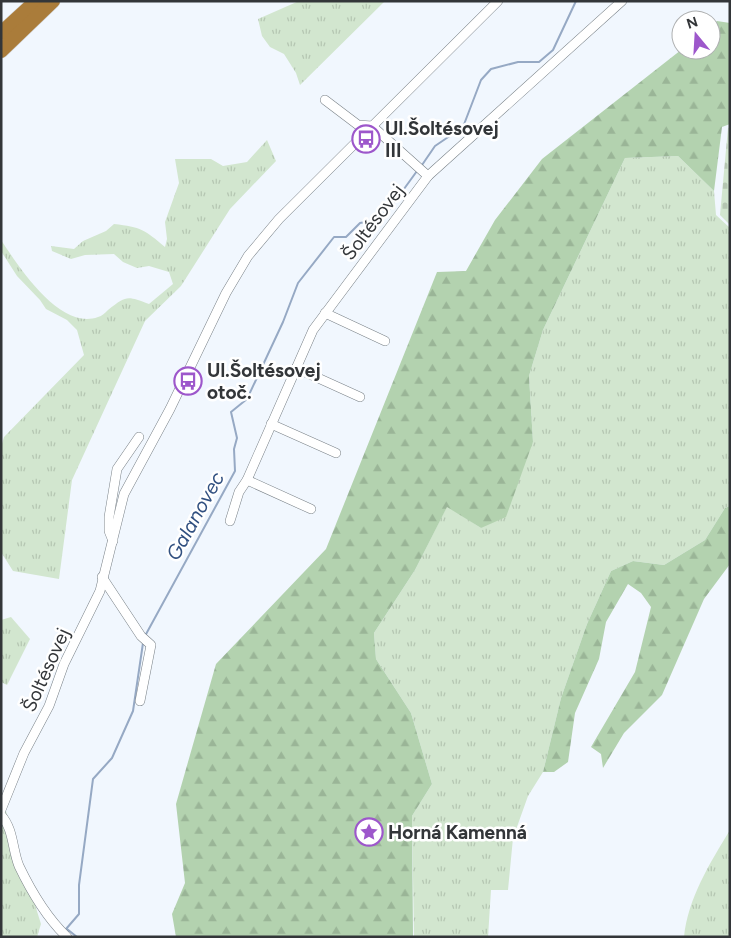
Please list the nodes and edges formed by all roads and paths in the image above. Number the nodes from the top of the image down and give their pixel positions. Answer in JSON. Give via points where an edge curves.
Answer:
{"nodes":[{"id":1,"x":36,"y":1,"type":"edge"},
{"id":2,"x":53,"y":1,"type":"edge"},
{"id":3,"x":498,"y":1,"type":"edge"},
{"id":4,"x":622,"y":1,"type":"edge"},
{"id":5,"x":1,"y":34,"type":"edge"},
{"id":6,"x":1,"y":51,"type":"edge"},
{"id":7,"x":325,"y":100,"type":"dead end"},
{"id":8,"x":372,"y":126,"type":"junction"},
{"id":9,"x":428,"y":176,"type":"junction"},
{"id":10,"x":325,"y":313,"type":"junction"},
{"id":11,"x":385,"y":341,"type":"dead end"},
{"id":12,"x":296,"y":368,"type":"junction"},
{"id":13,"x":360,"y":397,"type":"dead end"},
{"id":14,"x":271,"y":424,"type":"junction"},
{"id":15,"x":139,"y":437,"type":"dead end"},
{"id":16,"x":336,"y":453,"type":"dead end"},
{"id":17,"x":247,"y":480,"type":"junction"},
{"id":18,"x":311,"y":509,"type":"dead end"},
{"id":19,"x":230,"y":521,"type":"dead end"},
{"id":20,"x":113,"y":541,"type":"junction"},
{"id":21,"x":102,"y":577,"type":"junction"},
{"id":22,"x":140,"y":701,"type":"dead end"},
{"id":23,"x":1,"y":810,"type":"edge"},
{"id":24,"x":1,"y":815,"type":"edge"},
{"id":25,"x":67,"y":937,"type":"edge"}],
"edges":[{"from":1,"to":5,"type":"highway"},
{"from":2,"to":6,"type":"highway"},
{"from":3,"to":8,"type":"street","name":"Šoltésovej"},
{"from":4,"to":9,"type":"street","name":"Šoltésovej"},
{"from":7,"to":8,"type":"street","name":"Šoltésovej","via":[[358,125]]},
{"from":8,"to":9,"type":"street","name":"Šoltésovej"},
{"from":8,"to":20,"type":"street","name":"Šoltésovej","via":[[279,219],[248,256],[124,494]]},
{"from":9,"to":10,"type":"street","name":"Šoltésovej"},
{"from":10,"to":11,"type":"street"},
{"from":10,"to":12,"type":"street","name":"Šoltésovej","via":[[313,330]]},
{"from":12,"to":13,"type":"street"},
{"from":12,"to":14,"type":"street","name":"Šoltésovej"},
{"from":14,"to":16,"type":"street"},
{"from":14,"to":17,"type":"street","name":"Šoltésovej"},
{"from":15,"to":20,"type":"street","name":"Šoltésovej","via":[[117,470],[109,517]]},
{"from":17,"to":18,"type":"street"},
{"from":17,"to":19,"type":"street","name":"Šoltésovej","via":[[239,492]]},
{"from":20,"to":21,"type":"street","name":"Šoltésovej"},
{"from":21,"to":22,"type":"street","via":[[143,638],[152,646]]},
{"from":21,"to":23,"type":"street","name":"Šoltésovej","via":[[100,591],[64,664],[49,706],[24,753]]},
{"from":24,"to":25,"type":"street","via":[[11,831],[19,865],[41,904]]}]}
